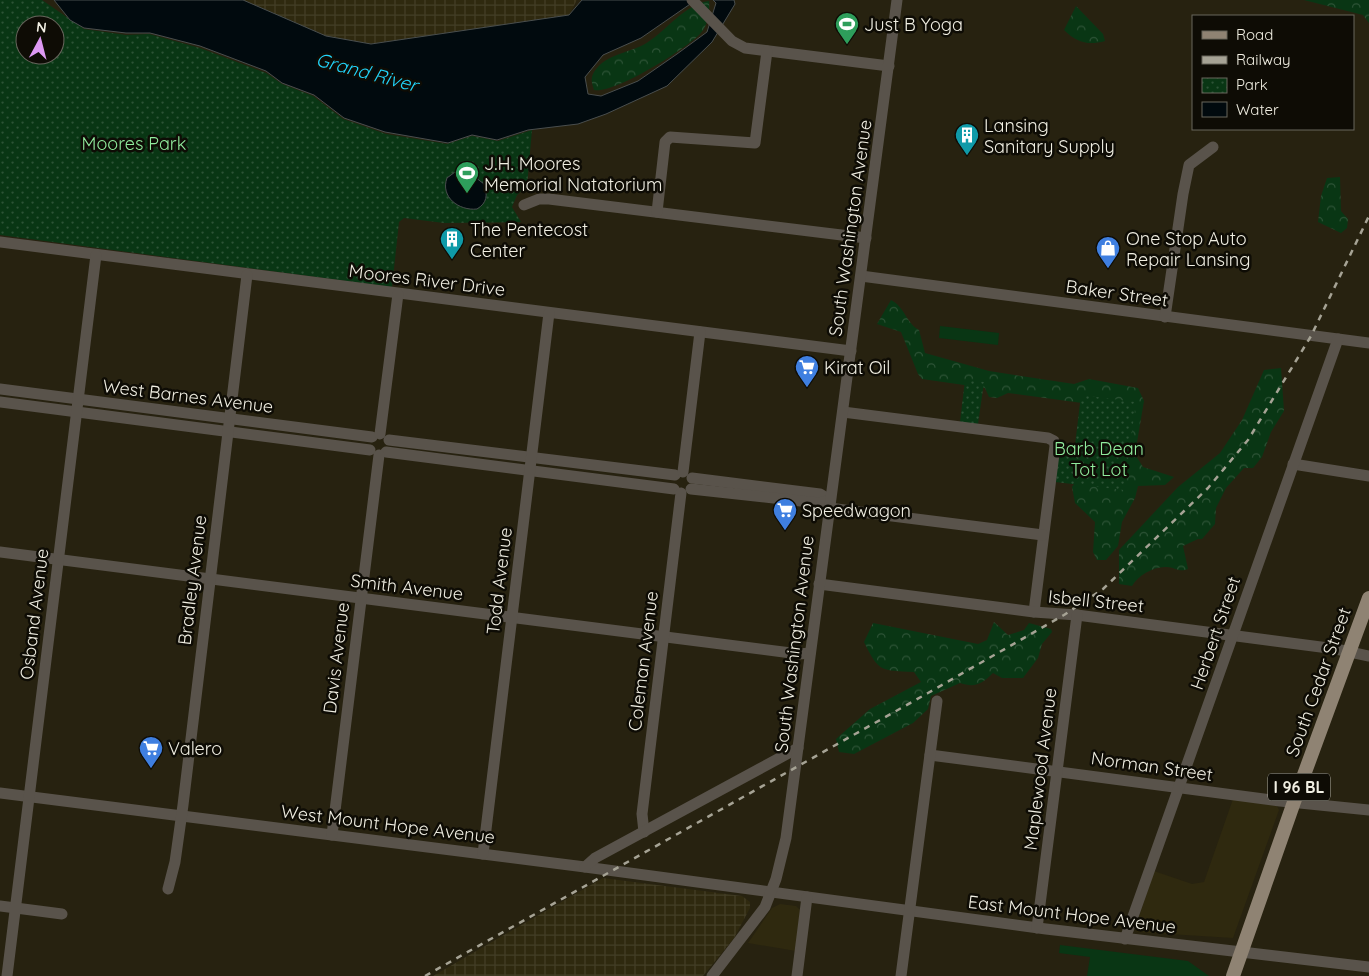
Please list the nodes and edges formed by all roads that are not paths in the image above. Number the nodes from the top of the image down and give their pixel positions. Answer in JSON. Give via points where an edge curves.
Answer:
{"nodes":[{"id":1,"x":692,"y":0,"type":"edge"},
{"id":2,"x":897,"y":0,"type":"edge"},
{"id":3,"x":767,"y":51,"type":"junction"},
{"id":4,"x":889,"y":66,"type":"junction"},
{"id":5,"x":1213,"y":147,"type":"dead end"},
{"id":6,"x":524,"y":205,"type":"dead end"},
{"id":7,"x":657,"y":212,"type":"junction"},
{"id":8,"x":866,"y":238,"type":"junction"},
{"id":9,"x":0,"y":242,"type":"edge"},
{"id":10,"x":96,"y":255,"type":"junction"},
{"id":11,"x":247,"y":275,"type":"junction"},
{"id":12,"x":861,"y":276,"type":"junction"},
{"id":13,"x":398,"y":294,"type":"junction"},
{"id":14,"x":549,"y":313,"type":"junction"},
{"id":15,"x":1165,"y":317,"type":"junction"},
{"id":16,"x":700,"y":332,"type":"junction"},
{"id":17,"x":1338,"y":339,"type":"junction"},
{"id":18,"x":1369,"y":343,"type":"edge"},
{"id":19,"x":850,"y":351,"type":"junction"},
{"id":20,"x":0,"y":389,"type":"edge"},
{"id":21,"x":78,"y":400,"type":"junction"},
{"id":22,"x":0,"y":402,"type":"edge"},
{"id":23,"x":77,"y":412,"type":"junction"},
{"id":24,"x":843,"y":412,"type":"junction"},
{"id":25,"x":230,"y":418,"type":"junction"},
{"id":26,"x":228,"y":432,"type":"junction"},
{"id":27,"x":380,"y":437,"type":"junction"},
{"id":28,"x":378,"y":452,"type":"junction"},
{"id":29,"x":532,"y":458,"type":"junction"},
{"id":30,"x":1293,"y":464,"type":"junction"},
{"id":31,"x":530,"y":470,"type":"junction"},
{"id":32,"x":1369,"y":476,"type":"edge"},
{"id":33,"x":683,"y":483,"type":"junction"},
{"id":34,"x":830,"y":504,"type":"junction"},
{"id":35,"x":1044,"y":535,"type":"junction"},
{"id":36,"x":0,"y":552,"type":"edge"},
{"id":37,"x":59,"y":559,"type":"junction"},
{"id":38,"x":210,"y":579,"type":"junction"},
{"id":39,"x":819,"y":584,"type":"junction"},
{"id":40,"x":361,"y":598,"type":"junction"},
{"id":41,"x":1369,"y":598,"type":"edge"},
{"id":42,"x":1034,"y":612,"type":"junction"},
{"id":43,"x":1077,"y":615,"type":"junction"},
{"id":44,"x":512,"y":618,"type":"junction"},
{"id":45,"x":1232,"y":636,"type":"junction"},
{"id":46,"x":663,"y":637,"type":"junction"},
{"id":47,"x":810,"y":653,"type":"junction"},
{"id":48,"x":1349,"y":653,"type":"junction"},
{"id":49,"x":1369,"y":656,"type":"edge"},
{"id":50,"x":937,"y":701,"type":"dead end"},
{"id":51,"x":798,"y":748,"type":"junction"},
{"id":52,"x":930,"y":755,"type":"junction"},
{"id":53,"x":1057,"y":771,"type":"junction"},
{"id":54,"x":1178,"y":787,"type":"junction"},
{"id":55,"x":0,"y":793,"type":"edge"},
{"id":56,"x":30,"y":796,"type":"junction"},
{"id":57,"x":1294,"y":802,"type":"junction"},
{"id":58,"x":1369,"y":810,"type":"edge"},
{"id":59,"x":181,"y":816,"type":"junction"},
{"id":60,"x":644,"y":832,"type":"junction"},
{"id":61,"x":332,"y":835,"type":"junction"},
{"id":62,"x":483,"y":854,"type":"junction"},
{"id":63,"x":585,"y":867,"type":"junction"},
{"id":64,"x":168,"y":889,"type":"dead end"},
{"id":65,"x":772,"y":892,"type":"junction"},
{"id":66,"x":807,"y":897,"type":"junction"},
{"id":67,"x":0,"y":906,"type":"edge"},
{"id":68,"x":16,"y":908,"type":"junction"},
{"id":69,"x":909,"y":912,"type":"junction"},
{"id":70,"x":62,"y":914,"type":"dead end"},
{"id":71,"x":1037,"y":928,"type":"junction"},
{"id":72,"x":1125,"y":939,"type":"junction"},
{"id":73,"x":1241,"y":952,"type":"junction"},
{"id":74,"x":1369,"y":967,"type":"edge"},
{"id":75,"x":7,"y":976,"type":"edge"},
{"id":76,"x":712,"y":976,"type":"edge"},
{"id":77,"x":797,"y":976,"type":"edge"},
{"id":78,"x":901,"y":976,"type":"edge"},
{"id":79,"x":1233,"y":976,"type":"edge"}],
"edges":[{"from":1,"to":3,"type":"street","via":[[732,41],[746,48]]},
{"from":2,"to":4,"type":"street","name":"South Washington Avenue"},
{"from":3,"to":4,"type":"street"},
{"from":3,"to":7,"type":"street","via":[[755,143],[670,137],[665,142]]},
{"from":4,"to":8,"type":"street","name":"South Washington Avenue"},
{"from":5,"to":15,"type":"street","via":[[1189,166]]},
{"from":6,"to":7,"type":"street","via":[[549,199]]},
{"from":7,"to":8,"type":"street"},
{"from":8,"to":12,"type":"street","name":"South Washington Avenue"},
{"from":9,"to":10,"type":"street","name":"Moores River Drive"},
{"from":10,"to":11,"type":"street","name":"Moores River Drive"},
{"from":10,"to":21,"type":"street","name":"Osband Avenue"},
{"from":11,"to":13,"type":"street","name":"Moores River Drive"},
{"from":11,"to":25,"type":"street","name":"Bradley Avenue"},
{"from":12,"to":15,"type":"street","name":"Baker Street"},
{"from":12,"to":19,"type":"street","name":"South Washington Avenue"},
{"from":13,"to":14,"type":"street","name":"Moores River Drive"},
{"from":13,"to":27,"type":"street"},
{"from":14,"to":16,"type":"street","name":"Moores River Drive"},
{"from":14,"to":29,"type":"street","name":"Todd Avenue"},
{"from":15,"to":17,"type":"street","name":"Baker Street"},
{"from":16,"to":19,"type":"street","name":"Moores River Drive"},
{"from":16,"to":33,"type":"street","name":"Coleman Avenue"},
{"from":17,"to":18,"type":"street","name":"Baker Street"},
{"from":17,"to":30,"type":"street","name":"Herbert Street"},
{"from":19,"to":24,"type":"street","name":"South Washington Avenue"},
{"from":20,"to":21,"type":"street","name":"West Barnes Avenue"},
{"from":21,"to":23,"type":"street","name":"Osband Avenue"},
{"from":21,"to":25,"type":"street","name":"West Barnes Avenue"},
{"from":22,"to":23,"type":"street","name":"West Barnes Avenue"},
{"from":23,"to":26,"type":"street","name":"West Barnes Avenue"},
{"from":23,"to":37,"type":"street","name":"Osband Avenue"},
{"from":24,"to":34,"type":"street","name":"South Washington Avenue"},
{"from":24,"to":35,"type":"street","via":[[1054,441]]},
{"from":25,"to":26,"type":"street","name":"Bradley Avenue"},
{"from":25,"to":27,"type":"street","name":"West Barnes Avenue"},
{"from":26,"to":28,"type":"street","name":"West Barnes Avenue"},
{"from":26,"to":38,"type":"street","name":"Bradley Avenue"},
{"from":27,"to":28,"type":"street","via":[[369,442]]},
{"from":27,"to":28,"type":"street","via":[[390,446]]},
{"from":27,"to":29,"type":"street","name":"West Barnes Avenue"},
{"from":28,"to":31,"type":"street","name":"West Barnes Avenue"},
{"from":28,"to":40,"type":"street","name":"Davis Avenue"},
{"from":29,"to":31,"type":"street","name":"Todd Avenue"},
{"from":29,"to":33,"type":"street","name":"West Barnes Avenue"},
{"from":30,"to":32,"type":"street"},
{"from":30,"to":45,"type":"street","name":"Herbert Street"},
{"from":31,"to":33,"type":"street","name":"West Barnes Avenue"},
{"from":31,"to":44,"type":"street","name":"Todd Avenue"},
{"from":33,"to":34,"type":"street","name":"West Barnes Avenue","via":[[820,494]]},
{"from":33,"to":46,"type":"street","name":"Coleman Avenue"},
{"from":34,"to":35,"type":"street","name":"West Barnes Avenue"},
{"from":34,"to":39,"type":"street","name":"South Washington Avenue"},
{"from":35,"to":42,"type":"street"},
{"from":36,"to":37,"type":"street","name":"Smith Avenue"},
{"from":37,"to":38,"type":"street","name":"Smith Avenue"},
{"from":37,"to":56,"type":"street","name":"Osband Avenue"},
{"from":38,"to":40,"type":"street","name":"Smith Avenue"},
{"from":38,"to":59,"type":"street","name":"Bradley Avenue"},
{"from":39,"to":42,"type":"street","name":"Isbell Street"},
{"from":39,"to":47,"type":"street","name":"South Washington Avenue"},
{"from":40,"to":44,"type":"street","name":"Smith Avenue"},
{"from":40,"to":61,"type":"street","name":"Davis Avenue"},
{"from":41,"to":48,"type":"main road","name":"South Cedar Street","number":"I 96 BL"},
{"from":42,"to":43,"type":"street","name":"Isbell Street"},
{"from":43,"to":45,"type":"street","name":"Isbell Street"},
{"from":43,"to":53,"type":"street","name":"Maplewood Avenue"},
{"from":44,"to":46,"type":"street","name":"Smith Avenue"},
{"from":44,"to":62,"type":"street","name":"Todd Avenue"},
{"from":45,"to":48,"type":"street","name":"Isbell Street"},
{"from":45,"to":54,"type":"street","name":"Herbert Street"},
{"from":46,"to":47,"type":"street","name":"Smith Avenue"},
{"from":46,"to":60,"type":"street","name":"Coleman Avenue","via":[[642,814]]},
{"from":47,"to":51,"type":"street","name":"South Washington Avenue"},
{"from":48,"to":49,"type":"street","name":"Isbell Street"},
{"from":48,"to":57,"type":"main road","name":"South Cedar Street","number":"I 96 BL"},
{"from":50,"to":52,"type":"street"},
{"from":51,"to":60,"type":"street"},
{"from":51,"to":65,"type":"street","name":"South Washington Avenue","via":[[786,838]]},
{"from":52,"to":53,"type":"street","name":"Norman Street"},
{"from":52,"to":69,"type":"street"},
{"from":53,"to":54,"type":"street","name":"Norman Street"},
{"from":53,"to":71,"type":"street","name":"Maplewood Avenue"},
{"from":54,"to":57,"type":"street","name":"Norman Street"},
{"from":54,"to":72,"type":"street","name":"Herbert Street"},
{"from":55,"to":56,"type":"street","name":"West Mount Hope Avenue"},
{"from":56,"to":59,"type":"street","name":"West Mount Hope Avenue"},
{"from":56,"to":68,"type":"street","name":"Osband Avenue"},
{"from":57,"to":58,"type":"street","name":"Norman Street"},
{"from":57,"to":73,"type":"main road","name":"South Cedar Street","number":"I 96 BL"},
{"from":59,"to":61,"type":"street","name":"West Mount Hope Avenue"},
{"from":59,"to":64,"type":"street","name":"Bradley Avenue"},
{"from":60,"to":63,"type":"street","via":[[595,858]]},
{"from":61,"to":62,"type":"street","name":"West Mount Hope Avenue"},
{"from":62,"to":63,"type":"street","name":"West Mount Hope Avenue"},
{"from":63,"to":65,"type":"street","name":"West Mount Hope Avenue"},
{"from":65,"to":66,"type":"street","name":"East Mount Hope Avenue"},
{"from":65,"to":76,"type":"street","name":"South Washington Avenue","via":[[755,922]]},
{"from":66,"to":69,"type":"street","name":"East Mount Hope Avenue"},
{"from":66,"to":77,"type":"street"},
{"from":67,"to":68,"type":"street"},
{"from":68,"to":70,"type":"street"},
{"from":68,"to":75,"type":"street","name":"Osband Avenue"},
{"from":69,"to":71,"type":"street","name":"East Mount Hope Avenue"},
{"from":69,"to":78,"type":"street"},
{"from":71,"to":72,"type":"street","name":"East Mount Hope Avenue"},
{"from":72,"to":73,"type":"street","name":"East Mount Hope Avenue"},
{"from":73,"to":74,"type":"street","name":"East Mount Hope Avenue"},
{"from":73,"to":79,"type":"main road","name":"South Cedar Street","number":"I 96 BL"}]}
